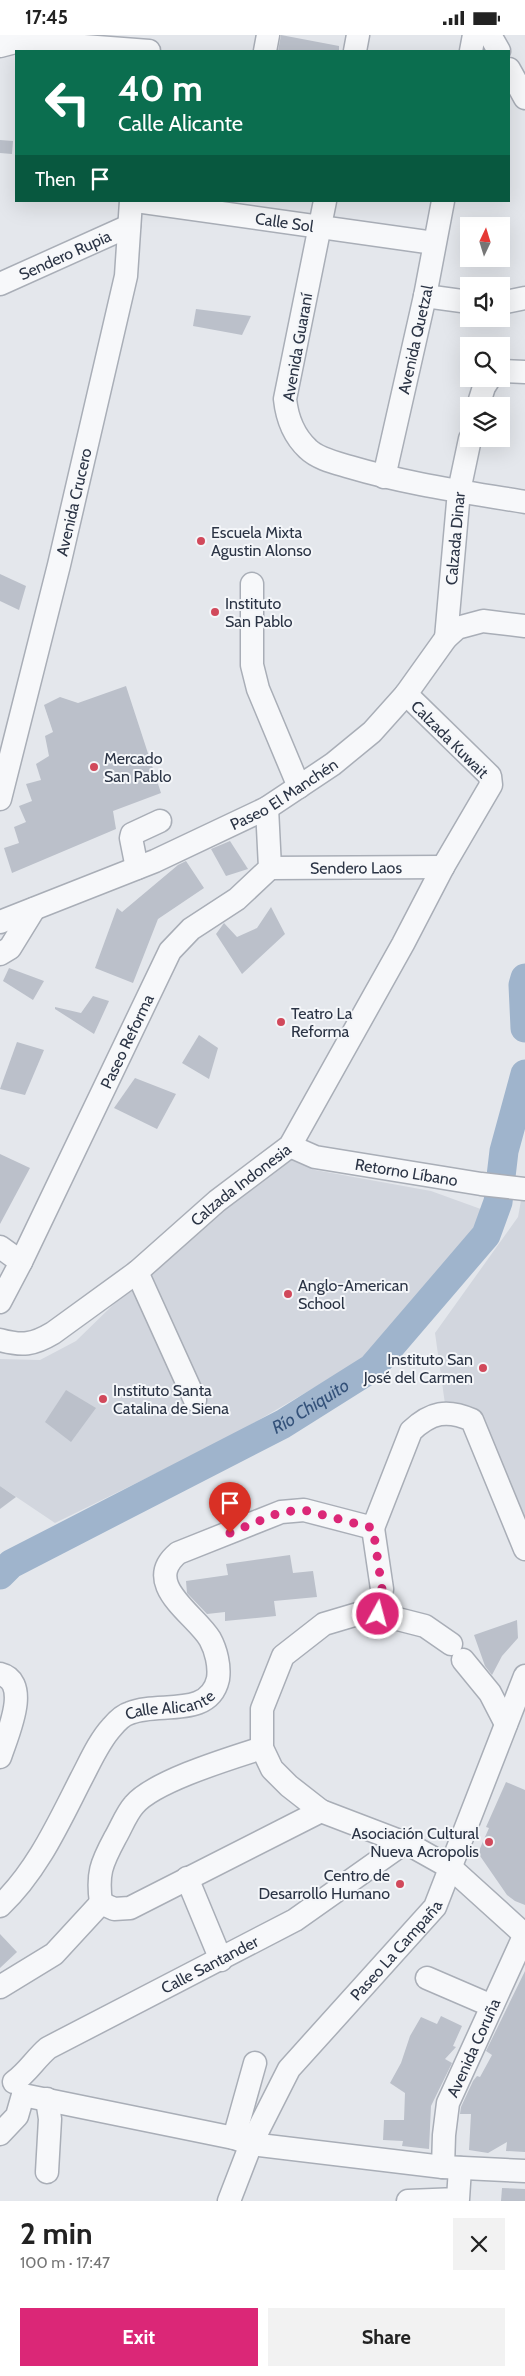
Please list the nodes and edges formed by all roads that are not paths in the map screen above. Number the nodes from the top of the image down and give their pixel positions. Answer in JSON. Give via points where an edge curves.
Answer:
{"nodes":[{"id":1,"x":152,"y":35,"type":"edge"},
{"id":2,"x":268,"y":35,"type":"edge"},
{"id":3,"x":358,"y":35,"type":"edge"},
{"id":4,"x":474,"y":35,"type":"edge"},
{"id":5,"x":490,"y":35,"type":"edge"},
{"id":6,"x":0,"y":46,"type":"edge"},
{"id":7,"x":137,"y":50,"type":"edge"},
{"id":8,"x":150,"y":50,"type":"edge"},
{"id":9,"x":265,"y":50,"type":"edge"},
{"id":10,"x":355,"y":50,"type":"edge"},
{"id":11,"x":471,"y":50,"type":"edge"},
{"id":12,"x":498,"y":50,"type":"edge"},
{"id":13,"x":510,"y":71,"type":"edge"},
{"id":14,"x":525,"y":98,"type":"edge"},
{"id":15,"x":131,"y":202,"type":"edge"},
{"id":16,"x":150,"y":202,"type":"edge"},
{"id":17,"x":325,"y":202,"type":"edge"},
{"id":18,"x":443,"y":202,"type":"edge"},
{"id":19,"x":235,"y":208,"type":"edge"},
{"id":20,"x":129,"y":226,"type":"junction"},
{"id":21,"x":320,"y":227,"type":"junction"},
{"id":22,"x":434,"y":243,"type":"junction"},
{"id":23,"x":0,"y":284,"type":"edge"},
{"id":24,"x":425,"y":296,"type":"junction"},
{"id":25,"x":525,"y":298,"type":"edge"},
{"id":26,"x":460,"y":301,"type":"edge"},
{"id":27,"x":510,"y":301,"type":"edge"},
{"id":28,"x":510,"y":371,"type":"edge"},
{"id":29,"x":525,"y":372,"type":"edge"},
{"id":30,"x":468,"y":447,"type":"edge"},
{"id":31,"x":384,"y":477,"type":"junction"},
{"id":32,"x":459,"y":491,"type":"junction"},
{"id":33,"x":525,"y":502,"type":"edge"},
{"id":34,"x":252,"y":584,"type":"dead end"},
{"id":35,"x":525,"y":626,"type":"edge"},
{"id":36,"x":446,"y":638,"type":"junction"},
{"id":37,"x":406,"y":694,"type":"junction"},
{"id":38,"x":491,"y":785,"type":"joint"},
{"id":39,"x":299,"y":787,"type":"junction"},
{"id":40,"x":0,"y":799,"type":"edge"},
{"id":41,"x":267,"y":808,"type":"junction"},
{"id":42,"x":160,"y":821,"type":"dead end"},
{"id":43,"x":442,"y":867,"type":"junction"},
{"id":44,"x":137,"y":868,"type":"junction"},
{"id":45,"x":270,"y":868,"type":"junction"},
{"id":46,"x":34,"y":909,"type":"junction"},
{"id":47,"x":0,"y":922,"type":"edge"},
{"id":48,"x":0,"y":954,"type":"edge"},
{"id":49,"x":290,"y":1146,"type":"junction"},
{"id":50,"x":524,"y":1188,"type":"edge"},
{"id":51,"x":0,"y":1247,"type":"edge"},
{"id":52,"x":21,"y":1263,"type":"junction"},
{"id":53,"x":137,"y":1272,"type":"junction"},
{"id":54,"x":0,"y":1302,"type":"edge"},
{"id":55,"x":0,"y":1340,"type":"edge"},
{"id":56,"x":195,"y":1400,"type":"dead end"},
{"id":57,"x":373,"y":1528,"type":"junction"},
{"id":58,"x":525,"y":1549,"type":"edge"},
{"id":59,"x":378,"y":1614,"type":"junction"},
{"id":60,"x":0,"y":1674,"type":"edge"},
{"id":61,"x":525,"y":1676,"type":"edge"},
{"id":62,"x":506,"y":1725,"type":"junction"},
{"id":63,"x":262,"y":1748,"type":"junction"},
{"id":64,"x":0,"y":1757,"type":"edge"},
{"id":65,"x":321,"y":1811,"type":"junction"},
{"id":66,"x":404,"y":1843,"type":"junction"},
{"id":67,"x":451,"y":1868,"type":"junction"},
{"id":68,"x":187,"y":1878,"type":"junction"},
{"id":69,"x":101,"y":1903,"type":"junction"},
{"id":70,"x":0,"y":1906,"type":"edge"},
{"id":71,"x":525,"y":1935,"type":"edge"},
{"id":72,"x":221,"y":1959,"type":"junction"},
{"id":73,"x":427,"y":1978,"type":"dead end"},
{"id":74,"x":0,"y":1987,"type":"edge"},
{"id":75,"x":492,"y":2006,"type":"junction"},
{"id":76,"x":255,"y":2063,"type":"dead end"},
{"id":77,"x":13,"y":2083,"type":"edge"},
{"id":78,"x":47,"y":2099,"type":"junction"},
{"id":79,"x":0,"y":2134,"type":"edge"},
{"id":80,"x":242,"y":2141,"type":"junction"},
{"id":81,"x":452,"y":2167,"type":"junction"},
{"id":82,"x":525,"y":2171,"type":"edge"},
{"id":83,"x":47,"y":2172,"type":"dead end"},
{"id":84,"x":465,"y":2200,"type":"edge"},
{"id":85,"x":229,"y":2201,"type":"edge"},
{"id":86,"x":408,"y":2201,"type":"edge"},
{"id":87,"x":435,"y":2201,"type":"edge"}],
"edges":[{"from":1,"to":8,"type":"street"},
{"from":2,"to":9,"type":"street"},
{"from":3,"to":10,"type":"street"},
{"from":4,"to":11,"type":"street"},
{"from":5,"to":12,"type":"street"},
{"from":6,"to":7,"type":"street","via":[[19,41]]},
{"from":13,"to":14,"type":"street"},
{"from":15,"to":20,"type":"street","name":"Avenida Crucero"},
{"from":16,"to":19,"type":"street","name":"Calle Sol"},
{"from":17,"to":21,"type":"street","name":"Avenida Guaraní"},
{"from":18,"to":22,"type":"street","name":"Avenida Quetzal"},
{"from":19,"to":21,"type":"street","name":"Calle Sol"},
{"from":20,"to":23,"type":"street","name":"Sendero Rupia"},
{"from":20,"to":40,"type":"street","name":"Avenida Crucero","via":[[126,276],[59,565]]},
{"from":21,"to":22,"type":"street","name":"Calle Sol"},
{"from":21,"to":31,"type":"street","name":"Avenida Guaraní","via":[[285,399],[288,418],[309,451],[332,462]]},
{"from":22,"to":24,"type":"street","name":"Avenida Quetzal"},
{"from":24,"to":26,"type":"street"},
{"from":24,"to":31,"type":"street","name":"Avenida Quetzal"},
{"from":25,"to":27,"type":"street"},
{"from":28,"to":29,"type":"street"},
{"from":30,"to":32,"type":"street","name":"Calzada Dinar"},
{"from":31,"to":32,"type":"street","name":"Avenida Guaraní"},
{"from":32,"to":33,"type":"street","name":"Avenida Guaraní"},
{"from":32,"to":36,"type":"street","name":"Calzada Dinar"},
{"from":34,"to":39,"type":"street","via":[[252,665],[258,689]]},
{"from":35,"to":36,"type":"street","name":"Paseo El Manchén","via":[[483,621],[458,628]]},
{"from":36,"to":37,"type":"street","name":"Paseo El Manchén"},
{"from":37,"to":38,"type":"street","name":"Calzada Kuwait","via":[[490,776]]},
{"from":37,"to":39,"type":"street","name":"Paseo El Manchén","via":[[372,732]]},
{"from":38,"to":43,"type":"street","name":"Calzada Indonesia"},
{"from":39,"to":41,"type":"street","name":"Paseo El Manchén"},
{"from":41,"to":44,"type":"street","name":"Paseo El Manchén"},
{"from":41,"to":45,"type":"street"},
{"from":42,"to":44,"type":"street","via":[[132,834]]},
{"from":43,"to":45,"type":"street","name":"Sendero Laos"},
{"from":43,"to":49,"type":"street","name":"Calzada Indonesia","via":[[403,944]]},
{"from":44,"to":46,"type":"street","name":"Paseo El Manchén"},
{"from":45,"to":52,"type":"street","name":"Paseo Reforma","via":[[236,899],[191,929],[170,951]]},
{"from":46,"to":47,"type":"street","name":"Paseo El Manchén"},
{"from":46,"to":48,"type":"street","via":[[10,948]]},
{"from":49,"to":50,"type":"street","name":"Retorno Líbano","via":[[315,1157]]},
{"from":49,"to":53,"type":"street","name":"Calzada Indonesia","via":[[217,1201]]},
{"from":51,"to":52,"type":"street"},
{"from":52,"to":54,"type":"street","name":"Paseo Reforma"},
{"from":53,"to":55,"type":"street","name":"Calzada Indonesia","via":[[39,1342],[18,1344]]},
{"from":53,"to":56,"type":"street"},
{"from":57,"to":58,"type":"street","via":[[411,1431],[422,1420],[438,1414],[458,1414],[472,1420],[479,1432]]},
{"from":57,"to":59,"type":"street","via":[[382,1589]]},
{"from":57,"to":70,"type":"street","name":"Calle Alicante","via":[[304,1510],[281,1512],[178,1553],[169,1561],[166,1571],[168,1590],[210,1638],[218,1659],[214,1692],[200,1703],[130,1712],[110,1728],[51,1838],[20,1886]]},
{"from":59,"to":62,"type":"street","via":[[425,1626],[457,1652],[490,1693]]},
{"from":59,"to":63,"type":"street","via":[[361,1613],[324,1624],[283,1657],[262,1709]]},
{"from":60,"to":64,"type":"street","via":[[8,1676],[16,1687],[16,1705]]},
{"from":61,"to":62,"type":"street","name":"Paseo La Campaña"},
{"from":62,"to":67,"type":"street","name":"Paseo La Campaña"},
{"from":63,"to":65,"type":"street","via":[[272,1769],[289,1787]]},
{"from":63,"to":69,"type":"street","via":[[184,1775],[150,1792],[134,1805],[101,1863],[98,1882]]},
{"from":65,"to":66,"type":"street"},
{"from":65,"to":68,"type":"street"},
{"from":66,"to":67,"type":"street"},
{"from":66,"to":72,"type":"street","name":"Calle Santander","via":[[295,1920]]},
{"from":67,"to":71,"type":"street"},
{"from":67,"to":80,"type":"street","name":"Paseo La Campaña","via":[[436,1907],[289,2069]]},
{"from":68,"to":69,"type":"street","via":[[130,1908],[114,1909]]},
{"from":68,"to":72,"type":"street"},
{"from":69,"to":74,"type":"street","via":[[54,1953]]},
{"from":71,"to":75,"type":"street","name":"Avenida Coruña"},
{"from":72,"to":77,"type":"street","name":"Calle Santander","via":[[48,2048]]},
{"from":73,"to":75,"type":"street"},
{"from":75,"to":81,"type":"street","name":"Avenida Coruña","via":[[448,2103],[444,2135]]},
{"from":76,"to":80,"type":"street"},
{"from":77,"to":78,"type":"street"},
{"from":77,"to":79,"type":"street","name":"Calle Santander","via":[[16,2117]]},
{"from":78,"to":80,"type":"street"},
{"from":78,"to":83,"type":"street","via":[[50,2119]]},
{"from":80,"to":81,"type":"street"},
{"from":80,"to":85,"type":"street","name":"Paseo La Campaña"},
{"from":81,"to":82,"type":"street"},
{"from":81,"to":84,"type":"street","name":"Avenida Coruña"},
{"from":84,"to":87,"type":"street"},
{"from":86,"to":87,"type":"street"}]}
